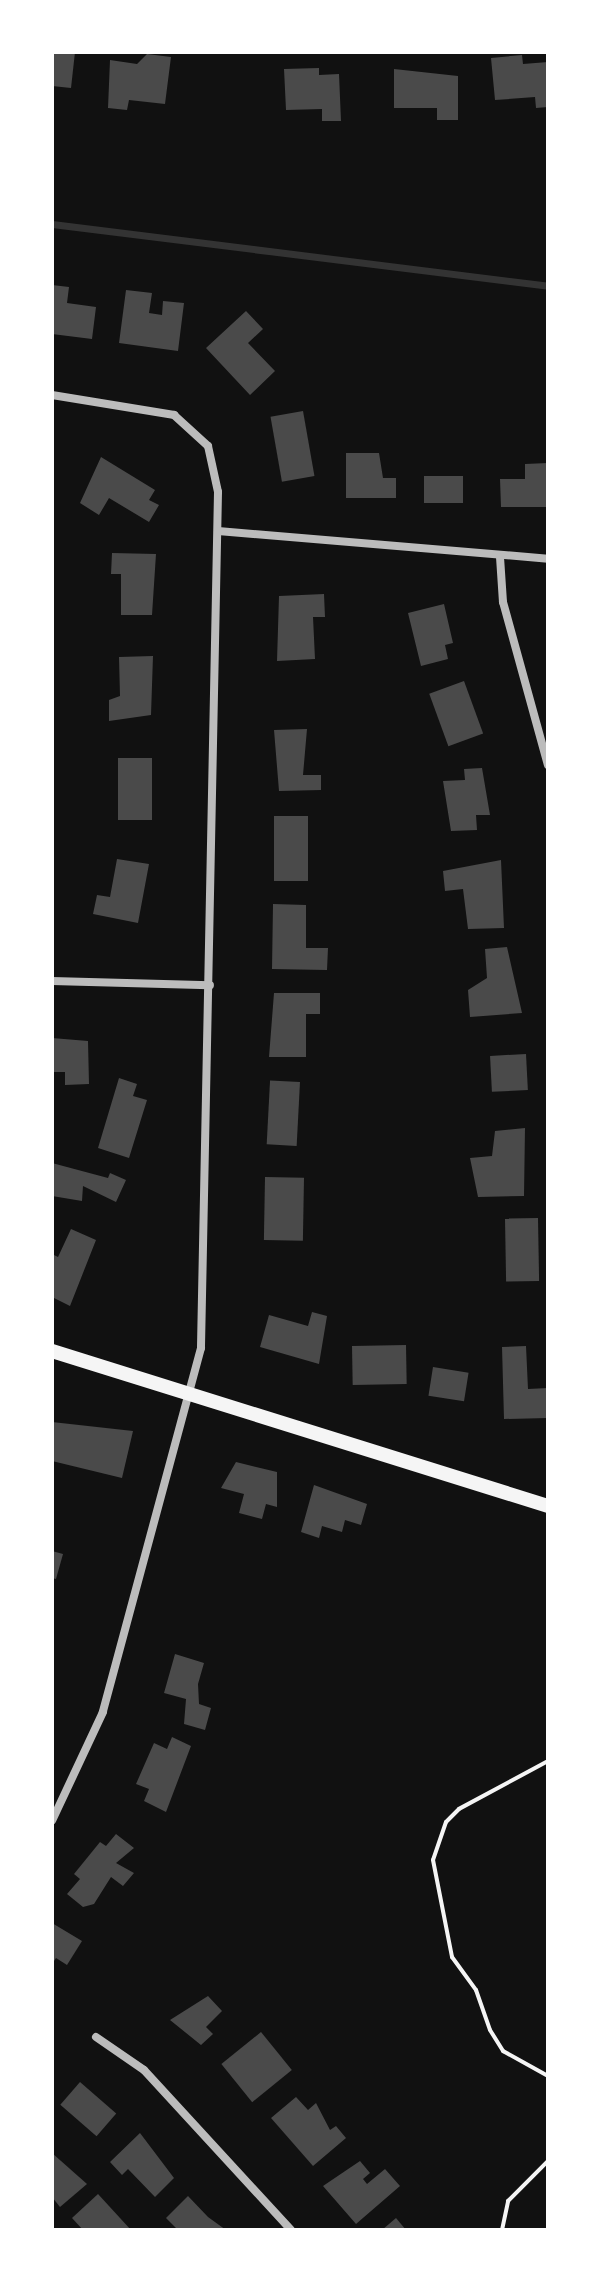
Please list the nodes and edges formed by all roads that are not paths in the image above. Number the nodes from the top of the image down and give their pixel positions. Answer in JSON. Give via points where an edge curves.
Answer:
{"nodes":[{"id":1,"x":52,"y":395,"type":"edge"},
{"id":2,"x":218,"y":531,"type":"junction"},
{"id":3,"x":500,"y":557,"type":"junction"},
{"id":4,"x":548,"y":559,"type":"edge"},
{"id":5,"x":548,"y":765,"type":"edge"},
{"id":6,"x":52,"y":981,"type":"edge"},
{"id":7,"x":210,"y":985,"type":"junction"},
{"id":8,"x":52,"y":1351,"type":"edge"},
{"id":9,"x":191,"y":1392,"type":"junction"},
{"id":10,"x":548,"y":1506,"type":"edge"},
{"id":11,"x":52,"y":1821,"type":"edge"},
{"id":12,"x":96,"y":2037,"type":"dead end"},
{"id":13,"x":291,"y":2230,"type":"edge"}],
"edges":[{"from":1,"to":2,"type":"street","via":[[157,409],[188,424],[213,460]]},
{"from":2,"to":3,"type":"street"},
{"from":2,"to":7,"type":"street"},
{"from":3,"to":4,"type":"street"},
{"from":3,"to":5,"type":"street","via":[[503,602]]},
{"from":6,"to":7,"type":"street"},
{"from":7,"to":9,"type":"street","via":[[202,1327]]},
{"from":8,"to":9,"type":"main road"},
{"from":9,"to":10,"type":"main road"},
{"from":9,"to":11,"type":"street","via":[[103,1712]]},
{"from":12,"to":13,"type":"street","via":[[144,2070]]}]}
